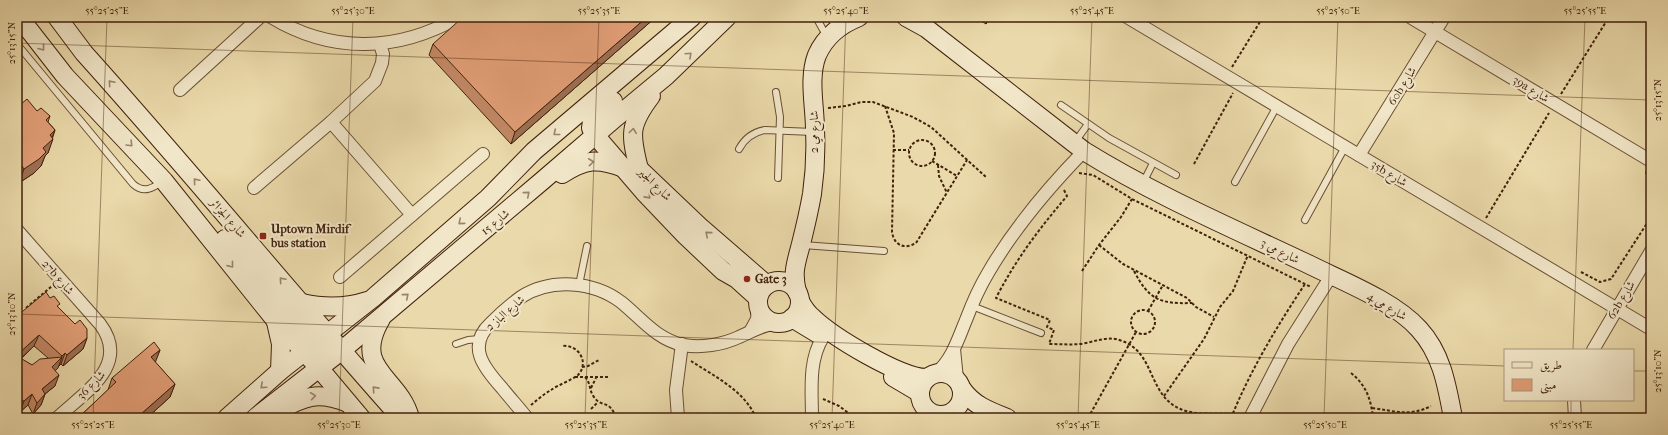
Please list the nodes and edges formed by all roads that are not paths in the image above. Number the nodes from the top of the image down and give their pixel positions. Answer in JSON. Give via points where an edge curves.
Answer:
{"nodes":[{"id":1,"x":19,"y":17,"type":"edge"},
{"id":2,"x":57,"y":17,"type":"edge"},
{"id":3,"x":260,"y":17,"type":"edge"},
{"id":4,"x":271,"y":17,"type":"edge"},
{"id":5,"x":459,"y":17,"type":"edge"},
{"id":6,"x":726,"y":17,"type":"edge"},
{"id":7,"x":816,"y":17,"type":"edge"},
{"id":8,"x":858,"y":17,"type":"edge"},
{"id":9,"x":906,"y":17,"type":"edge"},
{"id":10,"x":1127,"y":17,"type":"edge"},
{"id":11,"x":1410,"y":17,"type":"edge"},
{"id":12,"x":1444,"y":17,"type":"edge"},
{"id":13,"x":686,"y":19,"type":"edge"},
{"id":14,"x":832,"y":27,"type":"edge"},
{"id":15,"x":1435,"y":32,"type":"junction"},
{"id":16,"x":17,"y":44,"type":"edge"},
{"id":17,"x":380,"y":44,"type":"junction"},
{"id":18,"x":666,"y":76,"type":"junction"},
{"id":19,"x":180,"y":90,"type":"dead end"},
{"id":20,"x":776,"y":92,"type":"dead end"},
{"id":21,"x":1061,"y":105,"type":"dead end"},
{"id":22,"x":1277,"y":106,"type":"junction"},
{"id":23,"x":571,"y":121,"type":"junction"},
{"id":24,"x":331,"y":122,"type":"junction"},
{"id":25,"x":1088,"y":124,"type":"junction"},
{"id":26,"x":597,"y":128,"type":"junction"},
{"id":27,"x":780,"y":130,"type":"junction"},
{"id":28,"x":815,"y":133,"type":"junction"},
{"id":29,"x":1079,"y":147,"type":"junction"},
{"id":30,"x":1346,"y":147,"type":"junction"},
{"id":31,"x":739,"y":149,"type":"dead end"},
{"id":32,"x":483,"y":154,"type":"dead end"},
{"id":33,"x":1359,"y":155,"type":"junction"},
{"id":34,"x":1651,"y":161,"type":"edge"},
{"id":35,"x":1153,"y":163,"type":"junction"},
{"id":36,"x":632,"y":169,"type":"junction"},
{"id":37,"x":1176,"y":176,"type":"dead end"},
{"id":38,"x":778,"y":178,"type":"dead end"},
{"id":39,"x":164,"y":181,"type":"junction"},
{"id":40,"x":542,"y":181,"type":"junction"},
{"id":41,"x":1235,"y":182,"type":"dead end"},
{"id":42,"x":1142,"y":184,"type":"junction"},
{"id":43,"x":254,"y":188,"type":"dead end"},
{"id":44,"x":412,"y":214,"type":"junction"},
{"id":45,"x":1305,"y":220,"type":"dead end"},
{"id":46,"x":17,"y":230,"type":"edge"},
{"id":47,"x":801,"y":245,"type":"junction"},
{"id":48,"x":587,"y":246,"type":"dead end"},
{"id":49,"x":884,"y":251,"type":"dead end"},
{"id":50,"x":1651,"y":251,"type":"edge"},
{"id":51,"x":738,"y":259,"type":"junction"},
{"id":52,"x":795,"y":264,"type":"junction"},
{"id":53,"x":723,"y":271,"type":"junction"},
{"id":54,"x":1331,"y":276,"type":"junction"},
{"id":55,"x":340,"y":277,"type":"dead end"},
{"id":56,"x":579,"y":285,"type":"junction"},
{"id":57,"x":765,"y":293,"type":"junction"},
{"id":58,"x":798,"y":296,"type":"junction"},
{"id":59,"x":373,"y":298,"type":"junction"},
{"id":60,"x":302,"y":303,"type":"junction"},
{"id":61,"x":972,"y":306,"type":"junction"},
{"id":62,"x":1617,"y":308,"type":"junction"},
{"id":63,"x":383,"y":316,"type":"junction"},
{"id":64,"x":786,"y":320,"type":"junction"},
{"id":65,"x":276,"y":321,"type":"junction"},
{"id":66,"x":100,"y":324,"type":"joint"},
{"id":67,"x":1651,"y":328,"type":"edge"},
{"id":68,"x":752,"y":330,"type":"junction"},
{"id":69,"x":1041,"y":333,"type":"dead end"},
{"id":70,"x":823,"y":337,"type":"junction"},
{"id":71,"x":480,"y":339,"type":"junction"},
{"id":72,"x":316,"y":343,"type":"junction"},
{"id":73,"x":456,"y":344,"type":"dead end"},
{"id":74,"x":681,"y":349,"type":"junction"},
{"id":75,"x":954,"y":349,"type":"junction"},
{"id":76,"x":1594,"y":349,"type":"edge"},
{"id":77,"x":341,"y":351,"type":"junction"},
{"id":78,"x":319,"y":368,"type":"junction"},
{"id":79,"x":280,"y":371,"type":"junction"},
{"id":80,"x":960,"y":384,"type":"junction"},
{"id":81,"x":928,"y":394,"type":"edge"},
{"id":82,"x":1574,"y":401,"type":"edge"},
{"id":83,"x":348,"y":403,"type":"junction"},
{"id":84,"x":948,"y":414,"type":"edge"},
{"id":85,"x":525,"y":415,"type":"edge"},
{"id":86,"x":58,"y":418,"type":"edge"},
{"id":87,"x":227,"y":418,"type":"edge"},
{"id":88,"x":255,"y":418,"type":"edge"},
{"id":89,"x":265,"y":418,"type":"edge"},
{"id":90,"x":361,"y":418,"type":"edge"},
{"id":91,"x":401,"y":418,"type":"edge"},
{"id":92,"x":410,"y":418,"type":"edge"},
{"id":93,"x":678,"y":418,"type":"edge"},
{"id":94,"x":812,"y":418,"type":"edge"},
{"id":95,"x":984,"y":418,"type":"edge"},
{"id":96,"x":1007,"y":418,"type":"edge"},
{"id":97,"x":1250,"y":418,"type":"edge"},
{"id":98,"x":1453,"y":418,"type":"edge"},
{"id":99,"x":1575,"y":418,"type":"edge"}],
"edges":[{"from":1,"to":39,"type":"street","name":"شارع الجزائر","one_way":true,"via":[[66,76]]},
{"from":60,"to":2,"type":"street","name":"شارع الجزائر","one_way":true,"via":[[84,53]]},
{"from":3,"to":19,"type":"street"},
{"from":4,"to":17,"type":"street","via":[[285,26],[332,41]]},
{"from":5,"to":17,"type":"street","via":[[408,39]]},
{"from":18,"to":6,"type":"street","name":"شارع 15","one_way":true},
{"from":7,"to":14,"type":"lane"},
{"from":8,"to":14,"type":"street","name":"شارع مي 2"},
{"from":9,"to":29,"type":"street","via":[[926,28]]},
{"from":10,"to":22,"type":"street","name":"35b شارع"},
{"from":11,"to":15,"type":"street","name":"39a شارع"},
{"from":12,"to":15,"type":"street","name":"60b شارع"},
{"from":13,"to":23,"type":"street","name":"شارع 15"},
{"from":13,"to":26,"type":"street","via":[[681,36],[674,46],[594,117]]},
{"from":14,"to":28,"type":"street","name":"شارع مي 2","via":[[815,64],[812,83]]},
{"from":15,"to":33,"type":"street","name":"60b شارع"},
{"from":15,"to":34,"type":"street","name":"39a شارع"},
{"from":16,"to":39,"type":"lane","via":[[133,184],[140,189],[148,190]]},
{"from":17,"to":24,"type":"street","via":[[382,63],[375,81]]},
{"from":18,"to":26,"type":"street","name":"شارع 15"},
{"from":36,"to":18,"type":"street","one_way":true,"via":[[634,123]]},
{"from":20,"to":27,"type":"lane","via":[[780,109]]},
{"from":21,"to":25,"type":"lane"},
{"from":22,"to":30,"type":"street","name":"35b شارع"},
{"from":22,"to":41,"type":"lane"},
{"from":23,"to":26,"type":"street","via":[[585,120]]},
{"from":23,"to":59,"type":"street","name":"شارع 15","one_way":true,"via":[[534,151],[488,198]]},
{"from":24,"to":43,"type":"street"},
{"from":24,"to":44,"type":"street"},
{"from":25,"to":29,"type":"lane"},
{"from":25,"to":35,"type":"lane"},
{"from":26,"to":36,"type":"street","name":"شارع الجير"},
{"from":26,"to":40,"type":"street","name":"شارع 15"},
{"from":27,"to":28,"type":"lane"},
{"from":27,"to":31,"type":"lane","via":[[758,131],[750,135]]},
{"from":27,"to":38,"type":"lane"},
{"from":28,"to":47,"type":"street","name":"شارع مي 2","via":[[812,192]]},
{"from":29,"to":42,"type":"street","name":"شارع مي 3"},
{"from":29,"to":61,"type":"street","via":[[1024,219],[988,272]]},
{"from":30,"to":33,"type":"street","name":"35b شارع"},
{"from":30,"to":45,"type":"lane"},
{"from":32,"to":44,"type":"street"},
{"from":33,"to":62,"type":"street","name":"35b شارع"},
{"from":35,"to":37,"type":"lane"},
{"from":35,"to":42,"type":"lane"},
{"from":40,"to":36,"type":"street","one_way":true,"via":[[554,178],[586,162],[609,162]]},
{"from":51,"to":36,"type":"street","name":"شارع الجير","one_way":true},
{"from":36,"to":53,"type":"street","name":"شارع الجير","one_way":true,"via":[[665,215]]},
{"from":39,"to":65,"type":"street","name":"شارع الجزائر","one_way":true},
{"from":39,"to":72,"type":"street","via":[[191,201]]},
{"from":63,"to":40,"type":"street","name":"شارع 15","one_way":true},
{"from":42,"to":54,"type":"street","name":"شارع مي 3"},
{"from":44,"to":55,"type":"street"},
{"from":46,"to":66,"type":"street","name":"27b شارع"},
{"from":47,"to":49,"type":"lane"},
{"from":47,"to":52,"type":"street","name":"شارع مي 2"},
{"from":48,"to":56,"type":"lane"},
{"from":50,"to":62,"type":"street","name":"62b شارع"},
{"from":51,"to":53,"type":"street","via":[[734,266]]},
{"from":51,"to":57,"type":"street","name":"شارع الجير","via":[[753,267]]},
{"from":52,"to":57,"type":"street"},
{"from":52,"to":58,"type":"street","name":"شارع مي 2","via":[[794,278]]},
{"from":53,"to":57,"type":"street","name":"شارع الجير"},
{"from":54,"to":97,"type":"street","via":[[1288,344]]},
{"from":54,"to":98,"type":"street","name":"شارع مي 4","via":[[1388,304],[1411,320],[1420,330],[1436,353],[1441,366]]},
{"from":56,"to":71,"type":"street","name":"شارع الباز 2","via":[[551,286],[533,291],[487,326]]},
{"from":56,"to":74,"type":"street","name":"شارع الباز 2","via":[[610,295],[649,328]]},
{"from":57,"to":58,"type":"street","via":[[790,284]]},
{"from":57,"to":64,"type":"street","via":[[766,318]]},
{"from":57,"to":68,"type":"street"},
{"from":58,"to":64,"type":"street","via":[[798,310]]},
{"from":58,"to":81,"type":"street","via":[[812,317],[846,341],[913,376]]},
{"from":59,"to":60,"type":"street","via":[[353,305],[332,307]]},
{"from":59,"to":72,"type":"street","name":"شارع 15"},
{"from":60,"to":72,"type":"street","name":"شارع الجزائر"},
{"from":61,"to":69,"type":"lane"},
{"from":61,"to":75,"type":"street"},
{"from":62,"to":67,"type":"street","name":"35b شارع"},
{"from":62,"to":76,"type":"street","name":"62b شارع"},
{"from":63,"to":77,"type":"street","name":"شارع 15"},
{"from":63,"to":92,"type":"street","via":[[372,339],[372,359],[405,403]]},
{"from":64,"to":68,"type":"street","name":"شارع الباز 2"},
{"from":64,"to":70,"type":"street"},
{"from":65,"to":72,"type":"street","name":"شارع الجزائر"},
{"from":65,"to":79,"type":"street","via":[[281,344]]},
{"from":66,"to":86,"type":"street","name":"شارع 36","via":[[108,337],[110,362],[99,380]]},
{"from":68,"to":74,"type":"street","name":"شارع الباز 2","via":[[725,342]]},
{"from":70,"to":81,"type":"street"},
{"from":70,"to":94,"type":"street","via":[[814,360]]},
{"from":71,"to":73,"type":"lane"},
{"from":71,"to":85,"type":"street","name":"شارع الباز 2","via":[[479,354],[484,368]]},
{"from":72,"to":77,"type":"street","name":"شارع الجزائر"},
{"from":72,"to":78,"type":"street","name":"شارع الجزائر"},
{"from":72,"to":79,"type":"street","name":"شارع 15"},
{"from":74,"to":93,"type":"street","via":[[676,390]]},
{"from":75,"to":80,"type":"street"},
{"from":75,"to":81,"type":"street"},
{"from":77,"to":78,"type":"street","name":"شارع 15"},
{"from":91,"to":77,"type":"street","name":"شارع الجزائر","one_way":true},
{"from":78,"to":83,"type":"street","name":"شارع الجزائر"},
{"from":78,"to":88,"type":"street","name":"شارع 15"},
{"from":79,"to":87,"type":"street","name":"شارع 15","one_way":true},
{"from":80,"to":81,"type":"street","via":[[948,373]]},
{"from":80,"to":84,"type":"street","via":[[961,402]]},
{"from":80,"to":96,"type":"street","via":[[977,405]]},
{"from":81,"to":84,"type":"street","via":[[935,414]]},
{"from":82,"to":99,"type":"street"},
{"from":89,"to":83,"type":"street","one_way":true,"via":[[298,400],[314,395],[330,396]]},
{"from":83,"to":90,"type":"street","name":"شارع الجزائر"},
{"from":84,"to":95,"type":"street"}]}
